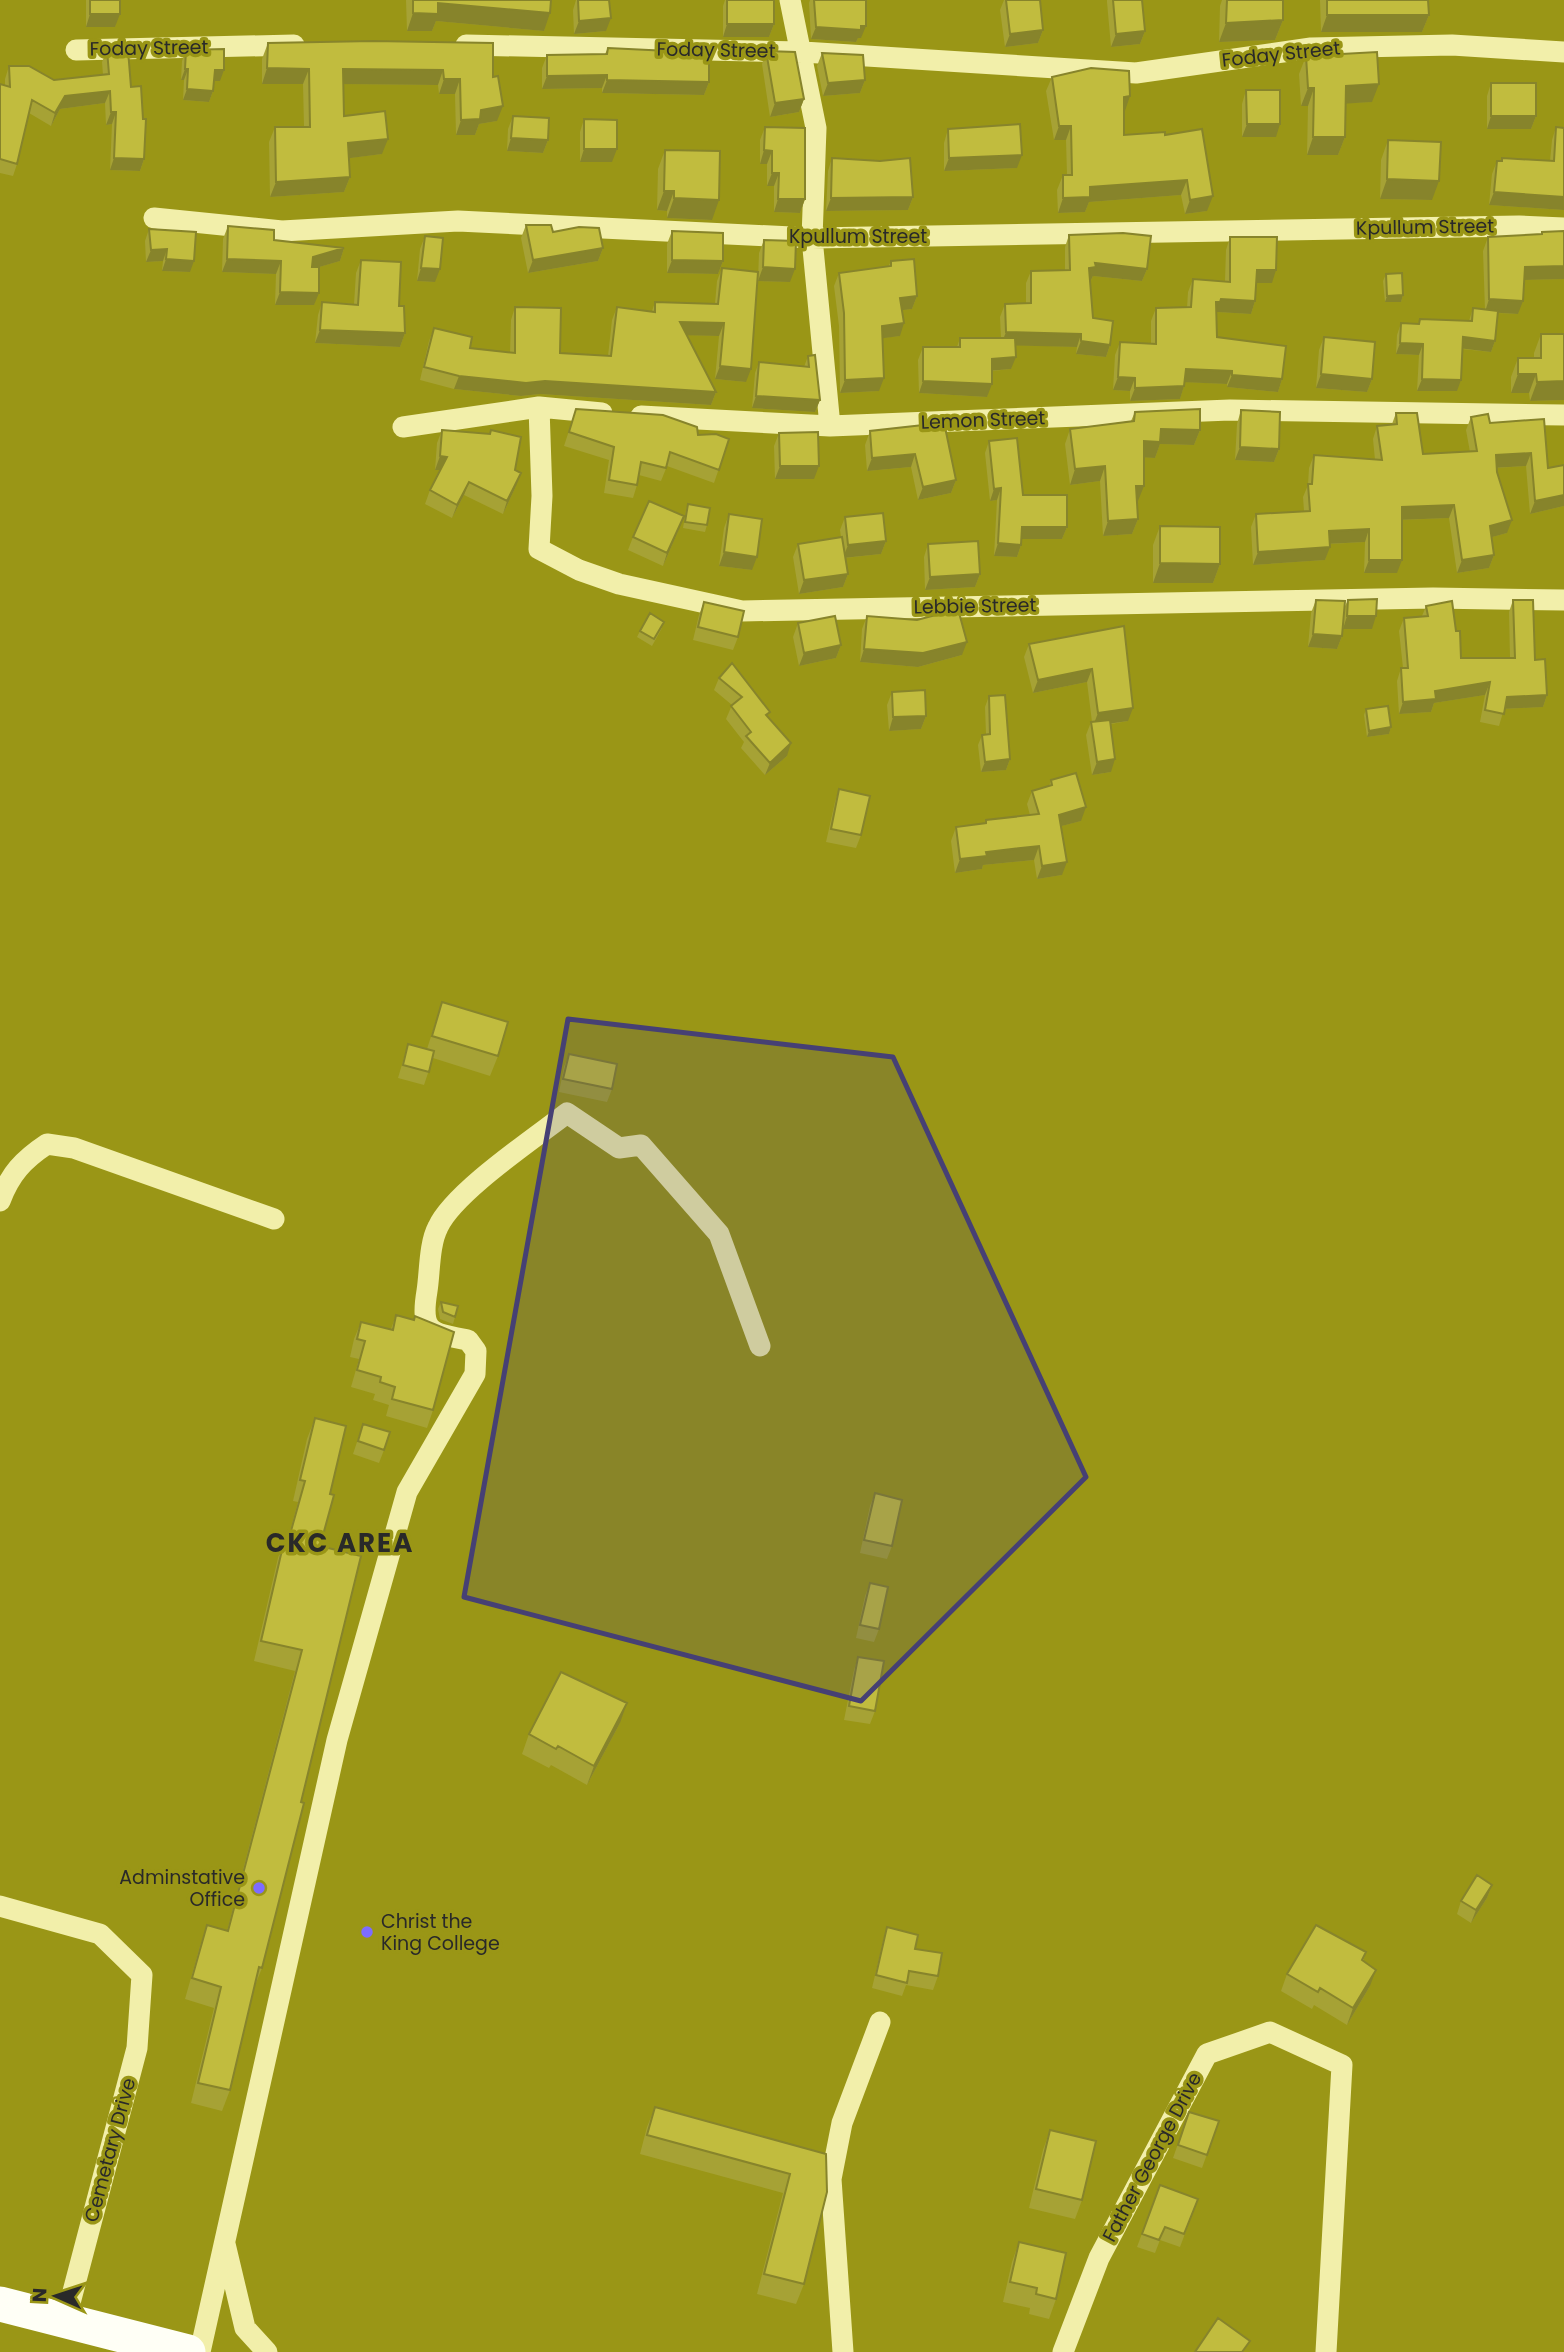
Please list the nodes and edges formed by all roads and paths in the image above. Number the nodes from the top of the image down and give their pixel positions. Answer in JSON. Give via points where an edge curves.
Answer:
{"nodes":[{"id":1,"x":790,"y":0,"type":"edge"},
{"id":2,"x":312,"y":44,"type":"edge"},
{"id":3,"x":449,"y":45,"type":"edge"},
{"id":4,"x":76,"y":50,"type":"dead end"},
{"id":5,"x":803,"y":52,"type":"junction"},
{"id":6,"x":1564,"y":52,"type":"edge"},
{"id":7,"x":153,"y":218,"type":"dead end"},
{"id":8,"x":1564,"y":228,"type":"edge"},
{"id":9,"x":811,"y":238,"type":"junction"},
{"id":10,"x":539,"y":407,"type":"junction"},
{"id":11,"x":1564,"y":415,"type":"edge"},
{"id":12,"x":830,"y":426,"type":"junction"},
{"id":13,"x":403,"y":427,"type":"dead end"},
{"id":14,"x":1564,"y":600,"type":"edge"},
{"id":15,"x":0,"y":1201,"type":"edge"},
{"id":16,"x":274,"y":1219,"type":"dead end"},
{"id":17,"x":760,"y":1346,"type":"dead end"},
{"id":18,"x":0,"y":1906,"type":"edge"},
{"id":19,"x":880,"y":2022,"type":"dead end"},
{"id":20,"x":224,"y":2239,"type":"junction"},
{"id":21,"x":1,"y":2311,"type":"edge"},
{"id":22,"x":65,"y":2322,"type":"junction"},
{"id":23,"x":187,"y":2352,"type":"edge"},
{"id":24,"x":200,"y":2352,"type":"edge"},
{"id":25,"x":267,"y":2352,"type":"edge"},
{"id":26,"x":843,"y":2352,"type":"edge"},
{"id":27,"x":1063,"y":2352,"type":"edge"},
{"id":28,"x":1326,"y":2352,"type":"edge"}],
"edges":[{"from":1,"to":5,"type":"street"},
{"from":2,"to":4,"type":"street","name":"Foday Street"},
{"from":3,"to":5,"type":"street","name":"Foday Street"},
{"from":5,"to":6,"type":"street","name":"Foday Street","via":[[1136,73],[1311,48],[1451,45]]},
{"from":5,"to":9,"type":"street","via":[[816,128]]},
{"from":7,"to":9,"type":"street","name":"Kpullum Street","via":[[282,231],[458,221]]},
{"from":8,"to":9,"type":"street","name":"Kpullum Street"},
{"from":9,"to":12,"type":"street"},
{"from":10,"to":12,"type":"street","name":"Lemon Street"},
{"from":10,"to":13,"type":"street","name":"Lemon Street"},
{"from":10,"to":14,"type":"street","name":"Lebbie Street","via":[[539,549],[619,584],[742,611],[1433,598]]},
{"from":11,"to":12,"type":"street","name":"Lemon Street","via":[[1230,410]]},
{"from":15,"to":16,"type":"street","via":[[7,1181],[23,1160],[47,1144],[74,1148]]},
{"from":17,"to":20,"type":"street","via":[[719,1234],[641,1145],[619,1148],[567,1113],[474,1187],[437,1227],[423,1310],[426,1326],[435,1334],[468,1340],[476,1351],[475,1374],[407,1492],[337,1740]]},
{"from":18,"to":22,"type":"street","name":"Cemetary Drive","via":[[100,1934],[142,1975],[137,2048]]},
{"from":19,"to":26,"type":"street","via":[[842,2123],[831,2179]]},
{"from":20,"to":24,"type":"street"},
{"from":20,"to":25,"type":"street","via":[[245,2328]]},
{"from":21,"to":22,"type":"main road"},
{"from":22,"to":23,"type":"main road"},
{"from":27,"to":28,"type":"street","name":"Father George Drive","via":[[1098,2258],[1207,2054],[1270,2032],[1342,2065]]}]}
